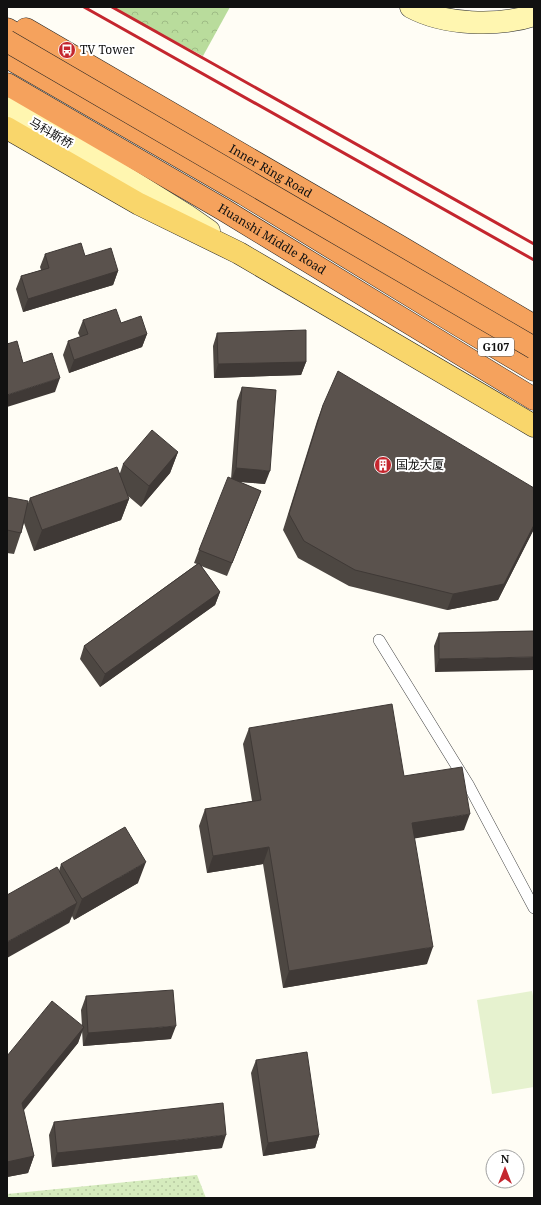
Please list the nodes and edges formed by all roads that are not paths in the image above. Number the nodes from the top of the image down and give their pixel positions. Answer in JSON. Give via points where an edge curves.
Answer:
{"nodes":[{"id":1,"x":411,"y":7,"type":"edge"},
{"id":2,"x":534,"y":16,"type":"edge"},
{"id":3,"x":7,"y":18,"type":"edge"},
{"id":4,"x":7,"y":29,"type":"edge"},
{"id":5,"x":7,"y":42,"type":"edge"},
{"id":6,"x":7,"y":57,"type":"edge"},
{"id":7,"x":7,"y":84,"type":"edge"},
{"id":8,"x":7,"y":108,"type":"edge"},
{"id":9,"x":7,"y":128,"type":"edge"},
{"id":10,"x":239,"y":253,"type":"junction"},
{"id":11,"x":441,"y":283,"type":"junction"},
{"id":12,"x":457,"y":324,"type":"junction"},
{"id":13,"x":534,"y":326,"type":"edge"},
{"id":14,"x":534,"y":337,"type":"edge"},
{"id":15,"x":534,"y":348,"type":"edge"},
{"id":16,"x":534,"y":370,"type":"edge"},
{"id":17,"x":534,"y":399,"type":"edge"},
{"id":18,"x":534,"y":426,"type":"edge"},
{"id":19,"x":379,"y":640,"type":"dead end"},
{"id":20,"x":534,"y":908,"type":"edge"}],
"edges":[{"from":1,"to":2,"type":"street","via":[[457,21],[481,23]]},
{"from":3,"to":13,"type":"highway","name":"Inner Ring Road"},
{"from":4,"to":11,"type":"highway"},
{"from":5,"to":15,"type":"highway","name":"Inner Ring Road","bridge":true},
{"from":6,"to":12,"type":"highway","name":"Huanshi Middle Road","via":[[244,194]]},
{"from":7,"to":17,"type":"highway","name":"Huanshi Middle Road","via":[[224,210]]},
{"from":8,"to":10,"type":"street","name":"马科斯桥","via":[[186,215]]},
{"from":9,"to":10,"type":"main road","via":[[139,204]]},
{"from":10,"to":18,"type":"main road"},
{"from":11,"to":12,"type":"highway"},
{"from":11,"to":14,"type":"highway"},
{"from":12,"to":16,"type":"highway","name":"Huanshi Middle Road","number":"G107"},
{"from":19,"to":20,"type":"lane","via":[[469,786]]}]}
